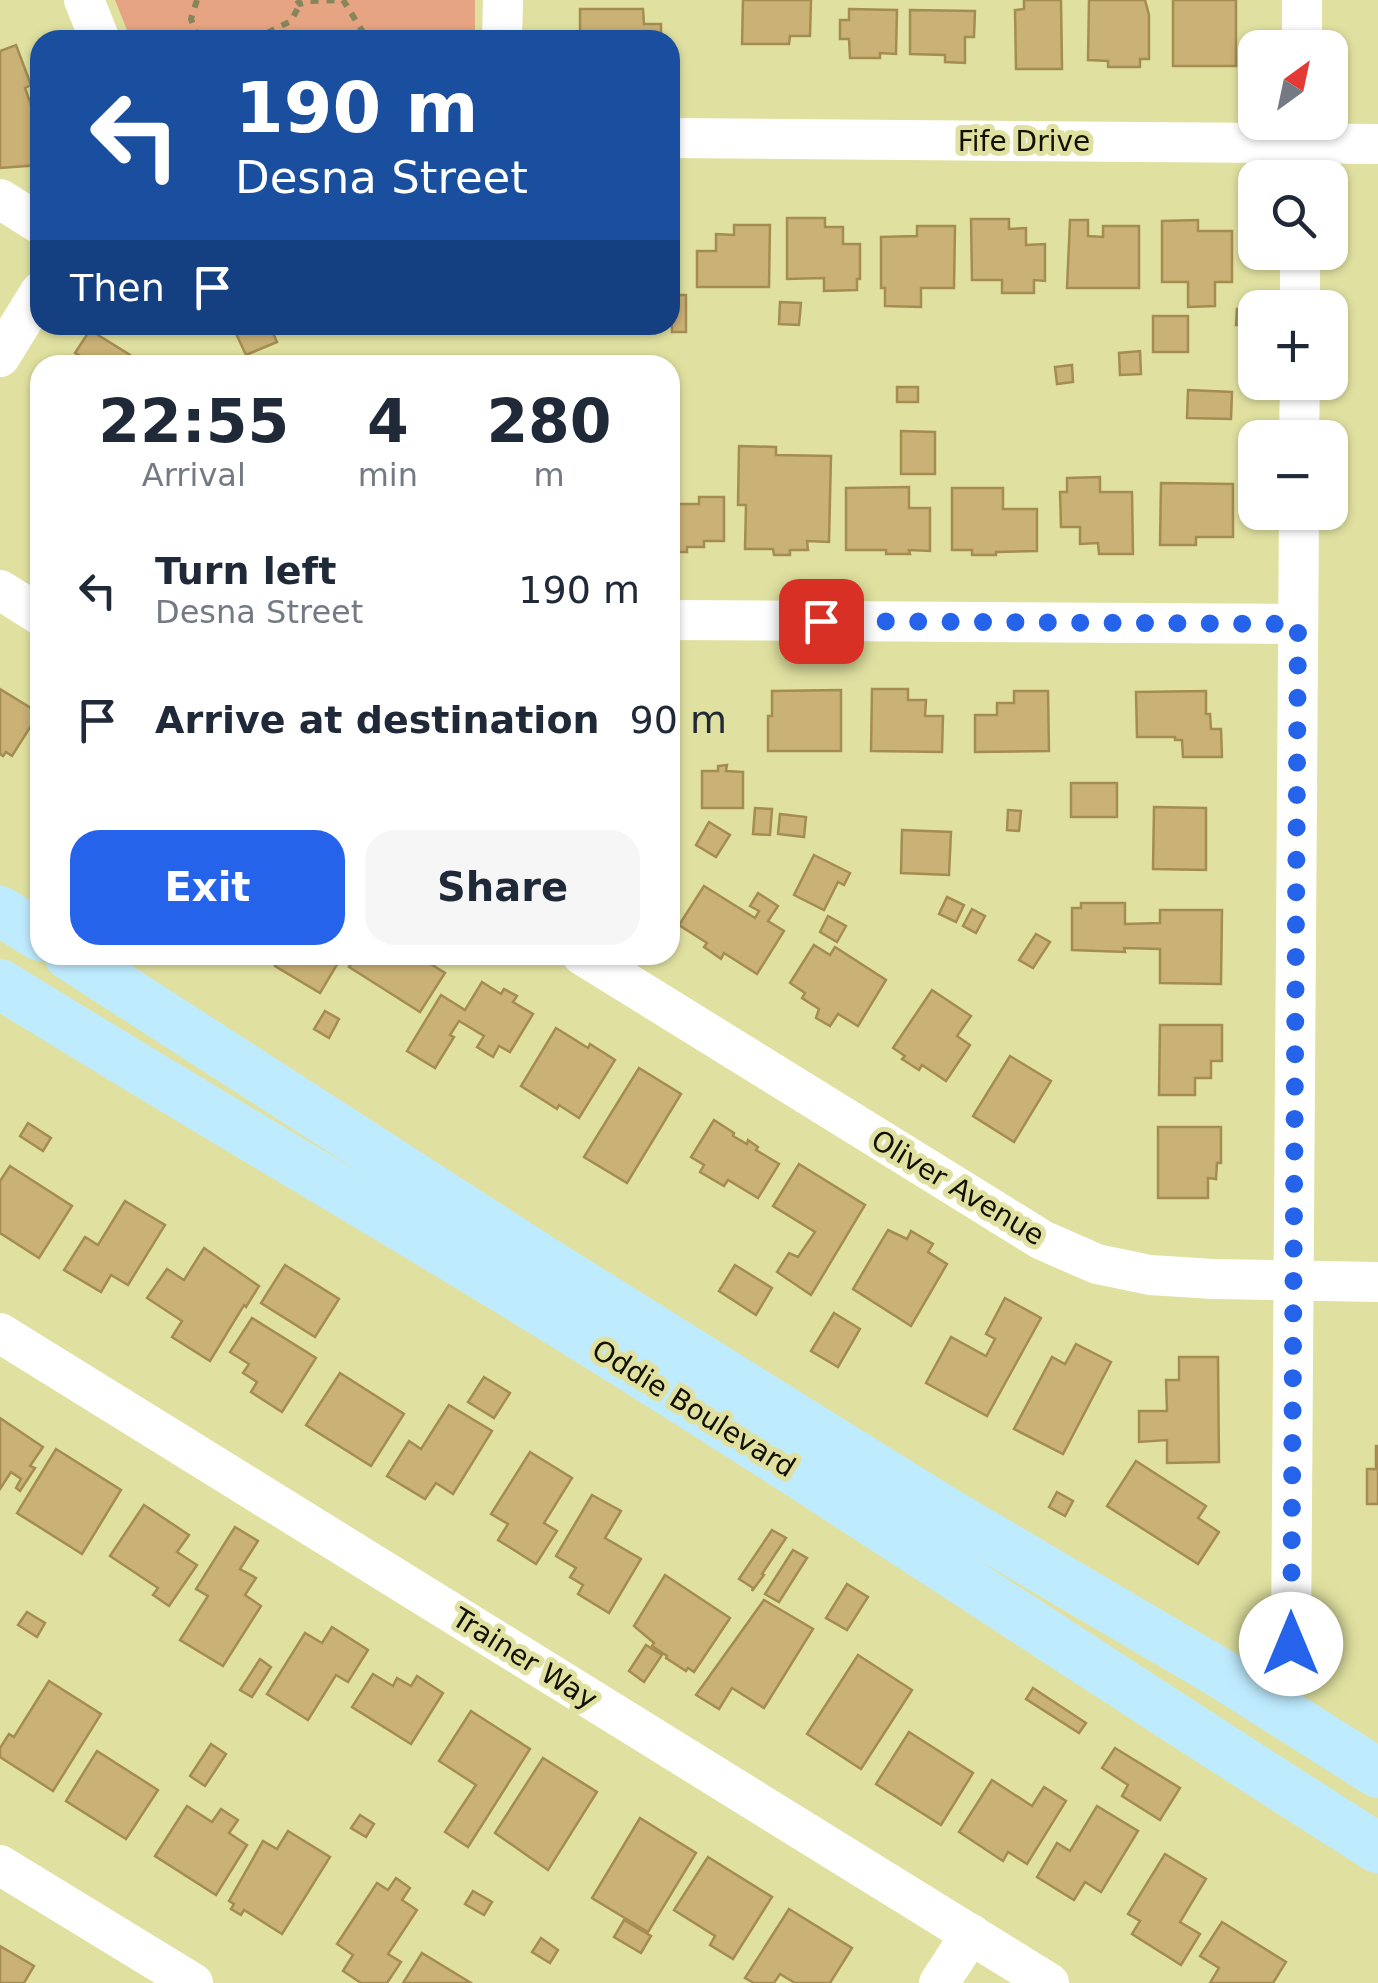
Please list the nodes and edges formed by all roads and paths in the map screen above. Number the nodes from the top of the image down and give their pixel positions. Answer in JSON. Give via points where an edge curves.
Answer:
{"nodes":[{"id":1,"x":84,"y":0,"type":"edge"},
{"id":2,"x":197,"y":0,"type":"edge"},
{"id":3,"x":343,"y":0,"type":"edge"},
{"id":4,"x":503,"y":0,"type":"edge"},
{"id":5,"x":1302,"y":0,"type":"edge"},
{"id":6,"x":299,"y":2,"type":"edge"},
{"id":7,"x":96,"y":30,"type":"edge"},
{"id":8,"x":195,"y":30,"type":"edge"},
{"id":9,"x":274,"y":30,"type":"edge"},
{"id":10,"x":362,"y":30,"type":"edge"},
{"id":11,"x":502,"y":30,"type":"edge"},
{"id":12,"x":1302,"y":30,"type":"edge"},
{"id":13,"x":680,"y":138,"type":"edge"},
{"id":14,"x":1378,"y":144,"type":"edge"},
{"id":15,"x":1301,"y":148,"type":"edge"},
{"id":16,"x":0,"y":198,"type":"edge"},
{"id":17,"x":30,"y":218,"type":"edge"},
{"id":18,"x":30,"y":308,"type":"edge"},
{"id":19,"x":0,"y":356,"type":"edge"},
{"id":20,"x":1299,"y":530,"type":"edge"},
{"id":21,"x":0,"y":590,"type":"edge"},
{"id":22,"x":30,"y":609,"type":"edge"},
{"id":23,"x":680,"y":620,"type":"edge"},
{"id":24,"x":1298,"y":624,"type":"junction"},
{"id":25,"x":0,"y":911,"type":"edge"},
{"id":26,"x":30,"y":930,"type":"edge"},
{"id":27,"x":84,"y":965,"type":"edge"},
{"id":28,"x":598,"y":965,"type":"edge"},
{"id":29,"x":0,"y":984,"type":"edge"},
{"id":30,"x":1294,"y":1280,"type":"junction"},
{"id":31,"x":1378,"y":1282,"type":"edge"},
{"id":32,"x":0,"y":1334,"type":"edge"},
{"id":33,"x":1291,"y":1644,"type":"dead end"},
{"id":34,"x":1378,"y":1773,"type":"edge"},
{"id":35,"x":1378,"y":1848,"type":"edge"},
{"id":36,"x":0,"y":1865,"type":"edge"},
{"id":37,"x":971,"y":1934,"type":"junction"},
{"id":38,"x":192,"y":1983,"type":"edge"},
{"id":39,"x":940,"y":1983,"type":"edge"},
{"id":40,"x":1049,"y":1983,"type":"edge"}],
"edges":[{"from":1,"to":7,"type":"street"},
{"from":2,"to":8,"type":"path"},
{"from":3,"to":6,"type":"path"},
{"from":3,"to":10,"type":"path"},
{"from":4,"to":11,"type":"street"},
{"from":5,"to":12,"type":"street"},
{"from":6,"to":9,"type":"path","via":[[290,22]]},
{"from":13,"to":15,"type":"street","name":"Fife Drive"},
{"from":14,"to":15,"type":"street","name":"Fife Drive"},
{"from":16,"to":17,"type":"street"},
{"from":18,"to":19,"type":"street"},
{"from":20,"to":24,"type":"street"},
{"from":21,"to":22,"type":"street"},
{"from":23,"to":24,"type":"street"},
{"from":24,"to":30,"type":"street"},
{"from":25,"to":26,"type":"main road"},
{"from":27,"to":34,"type":"main road","name":"Oddie Boulevard","via":[[837,1445]]},
{"from":28,"to":30,"type":"street","name":"Oliver Avenue","via":[[1042,1240],[1096,1264],[1150,1275]]},
{"from":29,"to":35,"type":"main road","name":"Oddie Boulevard","via":[[497,1284]]},
{"from":30,"to":31,"type":"street","name":"Oliver Avenue"},
{"from":30,"to":33,"type":"street"},
{"from":32,"to":37,"type":"street","name":"Trainer Way"},
{"from":36,"to":38,"type":"street"},
{"from":37,"to":39,"type":"street"},
{"from":37,"to":40,"type":"street","name":"Trainer Way"}]}
